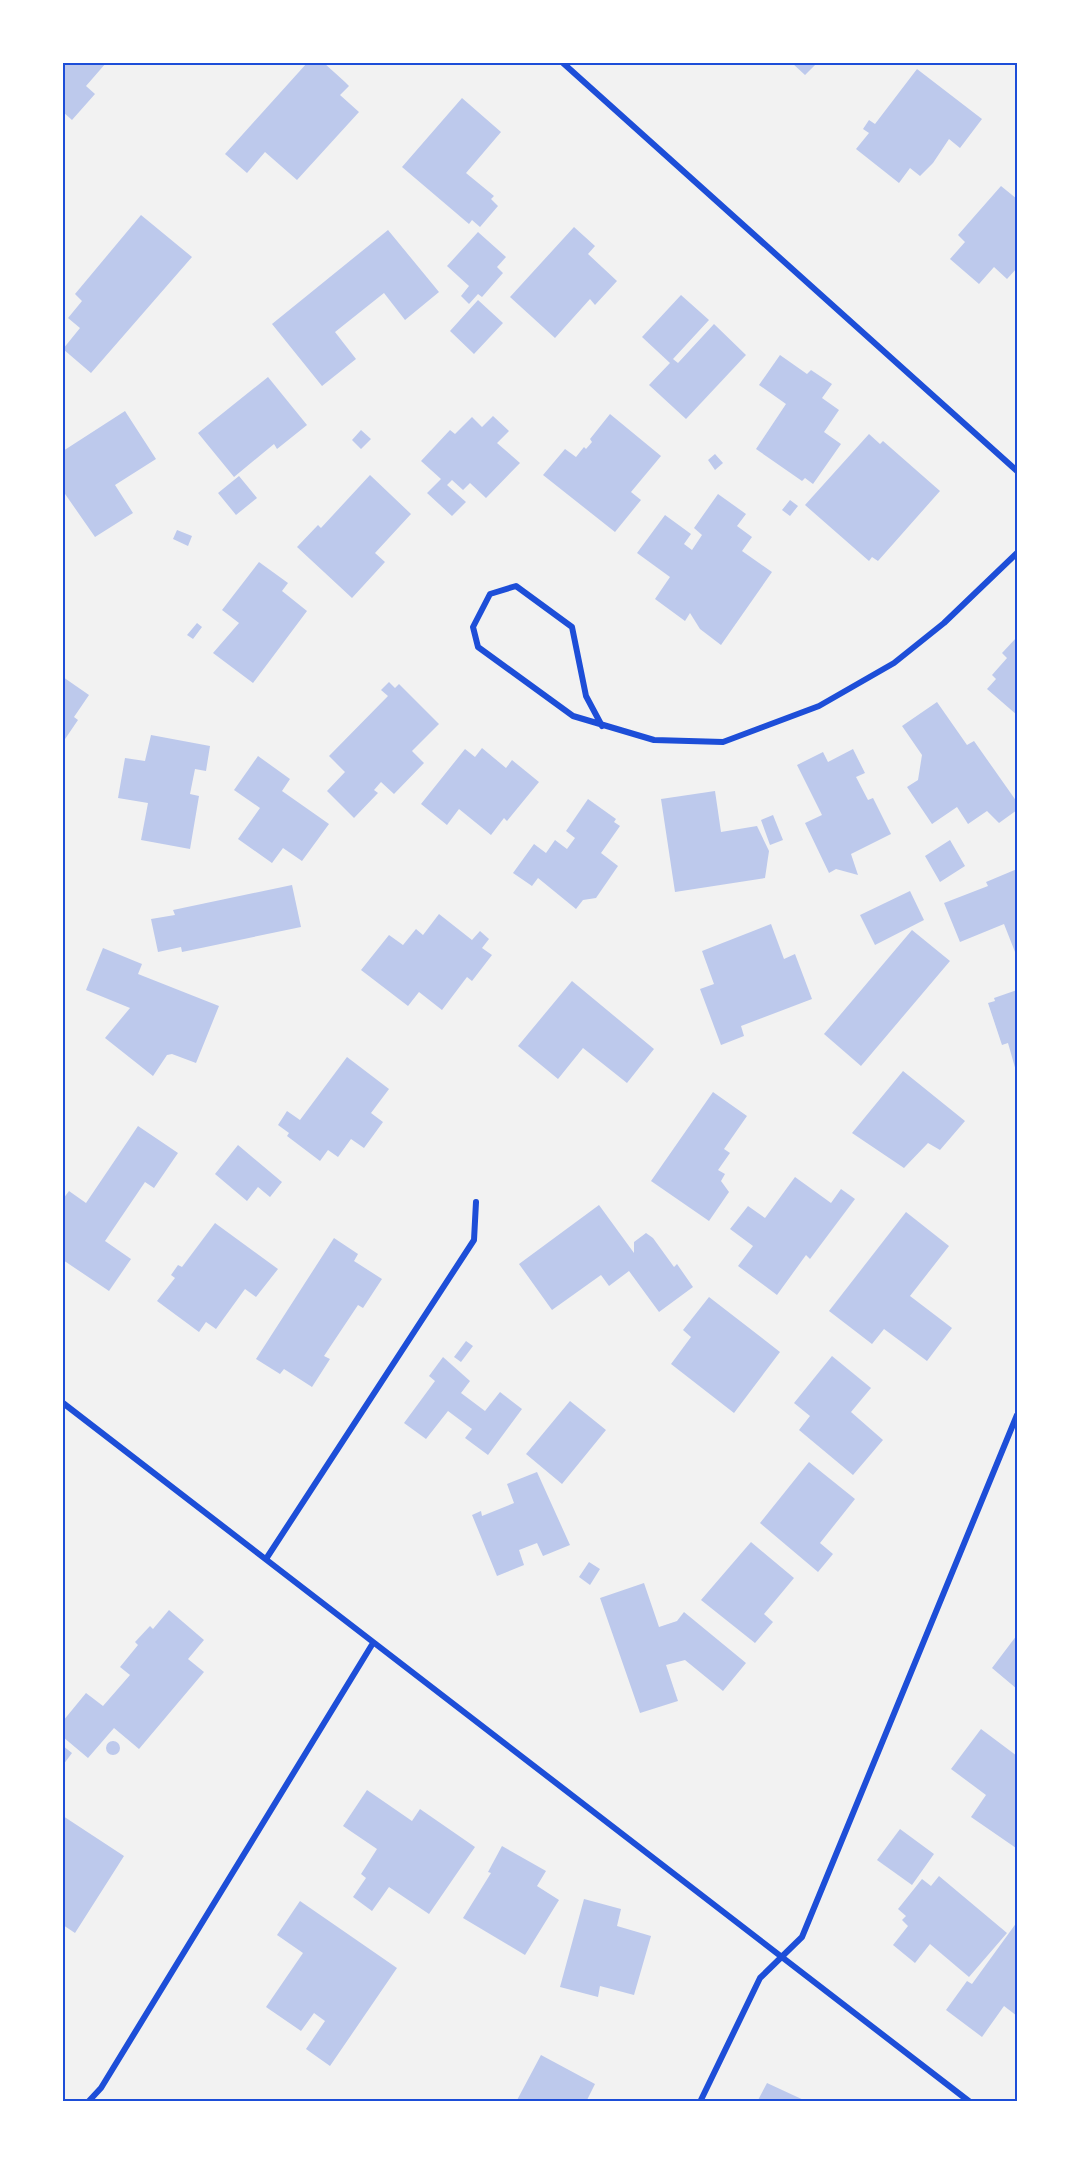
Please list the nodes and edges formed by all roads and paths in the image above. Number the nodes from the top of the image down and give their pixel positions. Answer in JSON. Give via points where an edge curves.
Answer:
{"nodes":[{"id":1,"x":563,"y":63,"type":"edge"},
{"id":2,"x":1017,"y":471,"type":"edge"},
{"id":3,"x":1017,"y":553,"type":"edge"},
{"id":4,"x":602,"y":726,"type":"junction"},
{"id":5,"x":476,"y":1203,"type":"dead end"},
{"id":6,"x":63,"y":1403,"type":"edge"},
{"id":7,"x":1017,"y":1415,"type":"edge"},
{"id":8,"x":266,"y":1559,"type":"junction"},
{"id":9,"x":373,"y":1643,"type":"junction"},
{"id":10,"x":780,"y":1958,"type":"junction"},
{"id":11,"x":88,"y":2102,"type":"edge"},
{"id":12,"x":700,"y":2102,"type":"edge"},
{"id":13,"x":970,"y":2102,"type":"edge"}],
"edges":[{"from":1,"to":2,"type":"street"},
{"from":3,"to":4,"type":"street","via":[[944,623],[894,663],[819,706],[723,741],[654,740]]},
{"from":4,"to":4,"type":"street","via":[[573,716],[478,648],[472,627],[490,594],[516,586],[572,627],[586,696]]},
{"from":5,"to":8,"type":"street","via":[[474,1240]]},
{"from":6,"to":8,"type":"street"},
{"from":7,"to":10,"type":"street","via":[[802,1937]]},
{"from":8,"to":9,"type":"street"},
{"from":9,"to":10,"type":"street"},
{"from":9,"to":11,"type":"street","via":[[102,2088]]},
{"from":10,"to":12,"type":"street","via":[[760,1978]]},
{"from":10,"to":13,"type":"street"}]}
